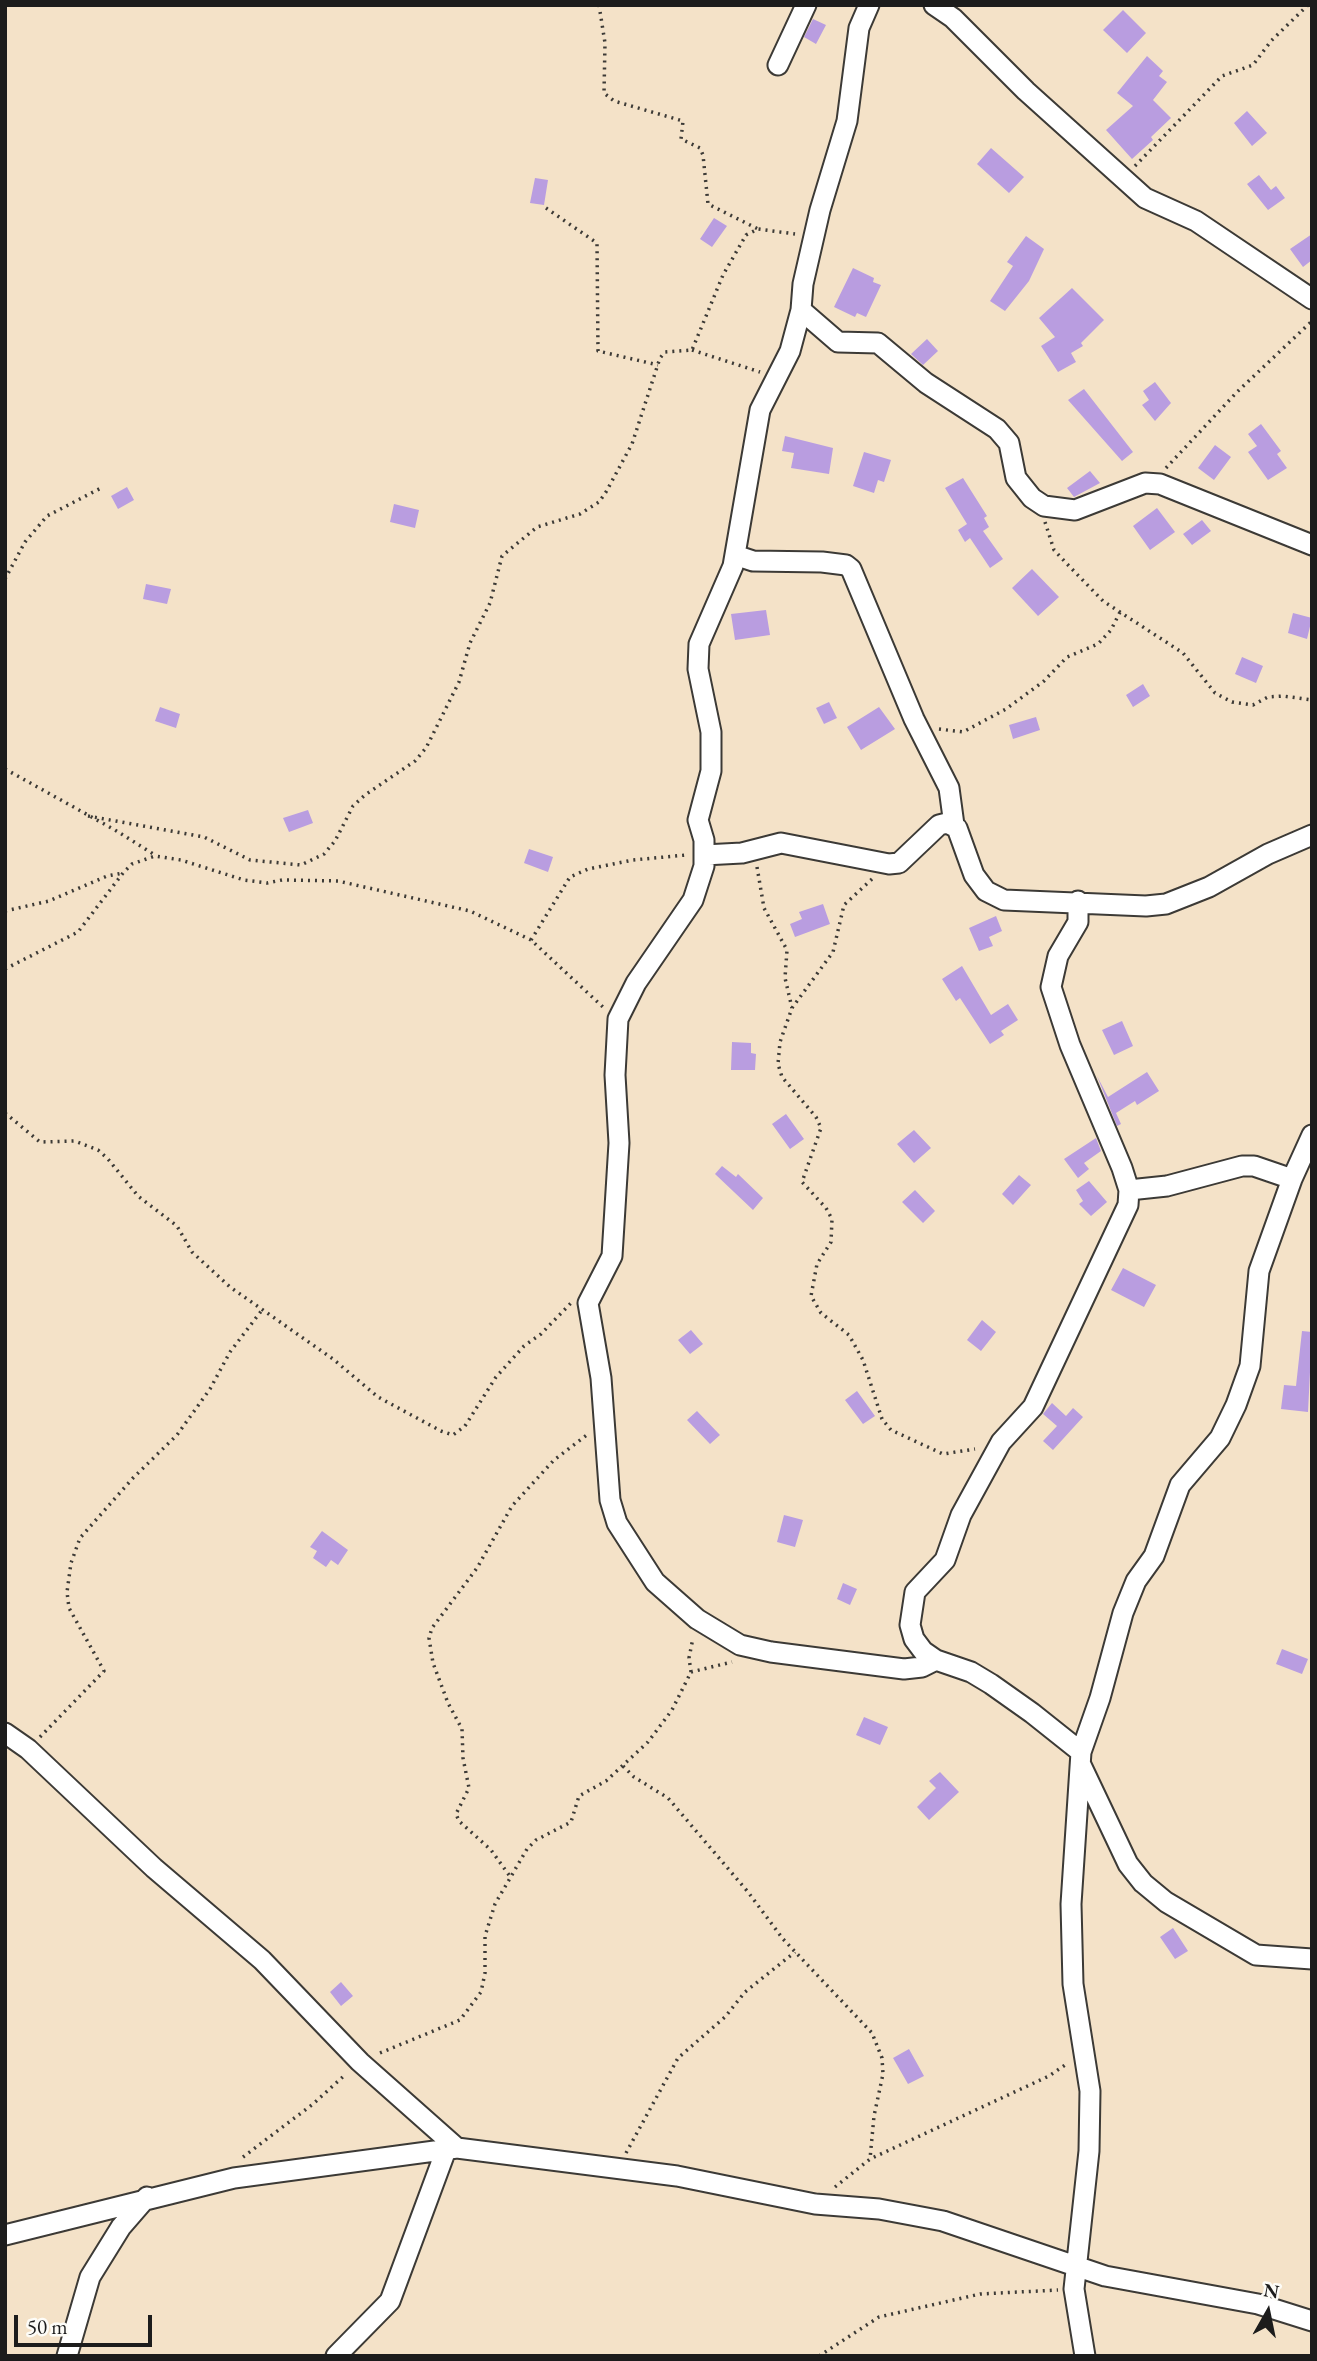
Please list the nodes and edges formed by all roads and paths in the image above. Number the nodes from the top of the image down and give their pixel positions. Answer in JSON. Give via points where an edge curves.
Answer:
{"nodes":[{"id":1,"x":599,"y":5,"type":"edge"},
{"id":2,"x":806,"y":5,"type":"edge"},
{"id":3,"x":869,"y":5,"type":"edge"},
{"id":4,"x":934,"y":5,"type":"edge"},
{"id":5,"x":1308,"y":5,"type":"edge"},
{"id":6,"x":778,"y":65,"type":"dead end"},
{"id":7,"x":1123,"y":179,"type":"junction"},
{"id":8,"x":546,"y":208,"type":"dead end"},
{"id":9,"x":758,"y":229,"type":"junction"},
{"id":10,"x":814,"y":238,"type":"junction"},
{"id":11,"x":1312,"y":299,"type":"edge"},
{"id":12,"x":801,"y":310,"type":"junction"},
{"id":13,"x":1312,"y":321,"type":"edge"},
{"id":14,"x":692,"y":350,"type":"junction"},
{"id":15,"x":658,"y":365,"type":"junction"},
{"id":16,"x":777,"y":375,"type":"junction"},
{"id":17,"x":1145,"y":483,"type":"junction"},
{"id":18,"x":103,"y":487,"type":"dead end"},
{"id":19,"x":1044,"y":506,"type":"junction"},
{"id":20,"x":1312,"y":545,"type":"edge"},
{"id":21,"x":735,"y":555,"type":"junction"},
{"id":22,"x":5,"y":579,"type":"edge"},
{"id":23,"x":1121,"y":610,"type":"junction"},
{"id":24,"x":5,"y":613,"type":"edge"},
{"id":25,"x":5,"y":625,"type":"edge"},
{"id":26,"x":1312,"y":700,"type":"edge"},
{"id":27,"x":914,"y":719,"type":"junction"},
{"id":28,"x":5,"y":769,"type":"edge"},
{"id":29,"x":88,"y":816,"type":"junction"},
{"id":30,"x":954,"y":825,"type":"junction"},
{"id":31,"x":1312,"y":835,"type":"edge"},
{"id":32,"x":754,"y":851,"type":"junction"},
{"id":33,"x":704,"y":855,"type":"junction"},
{"id":34,"x":155,"y":856,"type":"junction"},
{"id":35,"x":889,"y":864,"type":"junction"},
{"id":36,"x":123,"y":873,"type":"junction"},
{"id":37,"x":1078,"y":901,"type":"junction"},
{"id":38,"x":5,"y":911,"type":"edge"},
{"id":39,"x":531,"y":940,"type":"junction"},
{"id":40,"x":5,"y":970,"type":"edge"},
{"id":41,"x":792,"y":1008,"type":"junction"},
{"id":42,"x":618,"y":1019,"type":"junction"},
{"id":43,"x":5,"y":1113,"type":"edge"},
{"id":44,"x":1312,"y":1135,"type":"edge"},
{"id":45,"x":1292,"y":1179,"type":"junction"},
{"id":46,"x":1129,"y":1190,"type":"junction"},
{"id":47,"x":603,"y":1279,"type":"junction"},
{"id":48,"x":262,"y":1310,"type":"junction"},
{"id":49,"x":602,"y":1417,"type":"junction"},
{"id":50,"x":1001,"y":1442,"type":"junction"},
{"id":51,"x":697,"y":1619,"type":"junction"},
{"id":52,"x":740,"y":1645,"type":"junction"},
{"id":53,"x":936,"y":1660,"type":"junction"},
{"id":54,"x":691,"y":1672,"type":"junction"},
{"id":55,"x":5,"y":1733,"type":"edge"},
{"id":56,"x":28,"y":1749,"type":"junction"},
{"id":57,"x":1080,"y":1758,"type":"junction"},
{"id":58,"x":623,"y":1766,"type":"junction"},
{"id":59,"x":509,"y":1876,"type":"junction"},
{"id":60,"x":795,"y":1952,"type":"junction"},
{"id":61,"x":1312,"y":1959,"type":"edge"},
{"id":62,"x":1083,"y":2053,"type":"junction"},
{"id":63,"x":361,"y":2062,"type":"junction"},
{"id":64,"x":452,"y":2149,"type":"junction"},
{"id":65,"x":870,"y":2159,"type":"junction"},
{"id":66,"x":617,"y":2168,"type":"junction"},
{"id":67,"x":234,"y":2178,"type":"junction"},
{"id":68,"x":147,"y":2197,"type":"junction"},
{"id":69,"x":815,"y":2204,"type":"junction"},
{"id":70,"x":5,"y":2235,"type":"edge"},
{"id":71,"x":1076,"y":2267,"type":"junction"},
{"id":72,"x":1074,"y":2289,"type":"junction"},
{"id":73,"x":1312,"y":2321,"type":"edge"},
{"id":74,"x":67,"y":2356,"type":"edge"},
{"id":75,"x":336,"y":2356,"type":"edge"},
{"id":76,"x":819,"y":2356,"type":"edge"},
{"id":77,"x":1085,"y":2356,"type":"edge"}],
"edges":[{"from":1,"to":9,"type":"path","via":[[605,43],[604,93],[614,101],[683,121],[681,139],[700,148],[703,155],[708,204]]},
{"from":2,"to":6,"type":"street"},
{"from":3,"to":10,"type":"street","via":[[859,28],[846,121]]},
{"from":4,"to":7,"type":"street"},
{"from":5,"to":7,"type":"path","via":[[1253,65],[1222,76]]},
{"from":7,"to":11,"type":"street","via":[[1145,198],[1196,220]]},
{"from":8,"to":15,"type":"path","via":[[597,243],[598,351]]},
{"from":9,"to":10,"type":"path"},
{"from":9,"to":14,"type":"path","via":[[746,235],[723,275]]},
{"from":10,"to":12,"type":"street"},
{"from":12,"to":16,"type":"street","via":[[790,351]]},
{"from":12,"to":19,"type":"street","via":[[838,342],[878,343],[926,383],[997,429],[1009,443],[1016,478]]},
{"from":13,"to":17,"type":"path","via":[[1162,472]]},
{"from":14,"to":15,"type":"path","via":[[664,352]]},
{"from":14,"to":16,"type":"path"},
{"from":15,"to":29,"type":"path","via":[[632,444],[606,492],[580,514],[537,527],[502,556],[490,603],[430,741],[415,761],[353,806],[324,854],[300,865],[250,860],[204,837]]},
{"from":16,"to":21,"type":"street","via":[[760,410]]},
{"from":17,"to":19,"type":"street","via":[[1075,510]]},
{"from":17,"to":20,"type":"street","via":[[1180,491]]},
{"from":18,"to":22,"type":"path","via":[[47,516],[25,542]]},
{"from":19,"to":23,"type":"path","via":[[1046,533],[1054,550],[1103,601]]},
{"from":21,"to":27,"type":"street","via":[[752,561],[829,562],[851,569]]},
{"from":21,"to":33,"type":"street","via":[[699,644],[698,669],[711,732],[711,771],[698,820]]},
{"from":23,"to":26,"type":"path","via":[[1183,653],[1207,687],[1232,702],[1252,705],[1283,696]]},
{"from":23,"to":27,"type":"path","via":[[1098,644],[1067,657],[1035,688],[970,729],[954,733]]},
{"from":24,"to":25,"type":"path"},
{"from":27,"to":30,"type":"street","via":[[949,788]]},
{"from":28,"to":29,"type":"path"},
{"from":29,"to":34,"type":"path"},
{"from":30,"to":35,"type":"street","via":[[939,825],[908,858]]},
{"from":30,"to":37,"type":"street","via":[[974,875],[986,891],[1004,900]]},
{"from":31,"to":37,"type":"street","via":[[1166,904]]},
{"from":32,"to":33,"type":"street"},
{"from":32,"to":35,"type":"street","via":[[781,844]]},
{"from":32,"to":41,"type":"path","via":[[764,908],[787,950],[785,978]]},
{"from":33,"to":39,"type":"path","via":[[632,860],[570,877]]},
{"from":33,"to":42,"type":"street","via":[[693,900],[636,983]]},
{"from":34,"to":36,"type":"path","via":[[132,864]]},
{"from":34,"to":39,"type":"path","via":[[267,883],[338,881],[470,911]]},
{"from":35,"to":41,"type":"path","via":[[844,905],[833,952]]},
{"from":36,"to":38,"type":"path","via":[[49,901]]},
{"from":36,"to":40,"type":"path","via":[[78,932]]},
{"from":37,"to":46,"type":"street","via":[[1078,922],[1058,956],[1051,987]]},
{"from":39,"to":42,"type":"path"},
{"from":41,"to":50,"type":"path","via":[[778,1064],[782,1077],[821,1128],[802,1182],[832,1219],[831,1242],[817,1264],[811,1296],[814,1304],[849,1335],[863,1360],[882,1419],[891,1430],[943,1454]]},
{"from":42,"to":47,"type":"street","via":[[614,1238]]},
{"from":43,"to":48,"type":"path","via":[[40,1142],[88,1144],[108,1158],[138,1196],[177,1226],[192,1252]]},
{"from":44,"to":45,"type":"street"},
{"from":45,"to":46,"type":"street","via":[[1242,1166],[1167,1186]]},
{"from":45,"to":57,"type":"street","via":[[1259,1271],[1250,1366],[1236,1405],[1220,1438],[1180,1485],[1154,1556],[1136,1581],[1122,1613]]},
{"from":46,"to":50,"type":"street","via":[[1128,1205],[1109,1249],[1033,1407]]},
{"from":47,"to":48,"type":"path","via":[[590,1284],[524,1346],[489,1387],[466,1426],[453,1435],[379,1397]]},
{"from":47,"to":49,"type":"street","via":[[588,1303],[601,1378]]},
{"from":48,"to":56,"type":"path","via":[[177,1435],[80,1538],[71,1563],[69,1608],[104,1671]]},
{"from":49,"to":51,"type":"street","via":[[610,1500],[617,1523],[655,1582]]},
{"from":49,"to":59,"type":"path","via":[[592,1432],[554,1460],[512,1506],[429,1638],[433,1663],[462,1728],[469,1788],[456,1814]]},
{"from":50,"to":53,"type":"street","via":[[972,1491],[946,1560],[920,1586],[912,1604],[914,1639]]},
{"from":51,"to":52,"type":"street"},
{"from":51,"to":54,"type":"path","via":[[689,1658]]},
{"from":52,"to":53,"type":"street","via":[[904,1669]]},
{"from":52,"to":54,"type":"path","via":[[729,1664]]},
{"from":53,"to":57,"type":"street","via":[[991,1684],[1032,1713]]},
{"from":54,"to":58,"type":"path","via":[[667,1718]]},
{"from":55,"to":56,"type":"street"},
{"from":56,"to":63,"type":"street","via":[[154,1868],[262,1960]]},
{"from":57,"to":61,"type":"street","via":[[1128,1864],[1143,1883],[1256,1955]]},
{"from":57,"to":62,"type":"street","via":[[1071,1904],[1073,1984]]},
{"from":58,"to":59,"type":"path","via":[[579,1796],[570,1822],[536,1840]]},
{"from":58,"to":60,"type":"path","via":[[668,1798]]},
{"from":59,"to":63,"type":"path","via":[[488,1921],[485,1973],[481,1993],[472,2006],[460,2020]]},
{"from":60,"to":65,"type":"path","via":[[872,2033],[882,2058]]},
{"from":60,"to":66,"type":"path","via":[[737,1999],[725,2017],[678,2058]]},
{"from":62,"to":65,"type":"path","via":[[1049,2076]]},
{"from":62,"to":71,"type":"street","via":[[1090,2091],[1089,2151]]},
{"from":63,"to":64,"type":"street"},
{"from":63,"to":67,"type":"path","via":[[243,2157]]},
{"from":64,"to":66,"type":"street"},
{"from":64,"to":67,"type":"street"},
{"from":64,"to":75,"type":"street","via":[[390,2301]]},
{"from":65,"to":69,"type":"path"},
{"from":66,"to":69,"type":"street","via":[[677,2175]]},
{"from":67,"to":68,"type":"street"},
{"from":68,"to":70,"type":"street"},
{"from":68,"to":74,"type":"street","via":[[121,2227],[90,2277]]},
{"from":69,"to":71,"type":"street","via":[[943,2221]]},
{"from":71,"to":72,"type":"street"},
{"from":71,"to":73,"type":"street","via":[[1258,2304]]},
{"from":72,"to":76,"type":"path","via":[[980,2294],[879,2317]]},
{"from":72,"to":77,"type":"street"}]}
